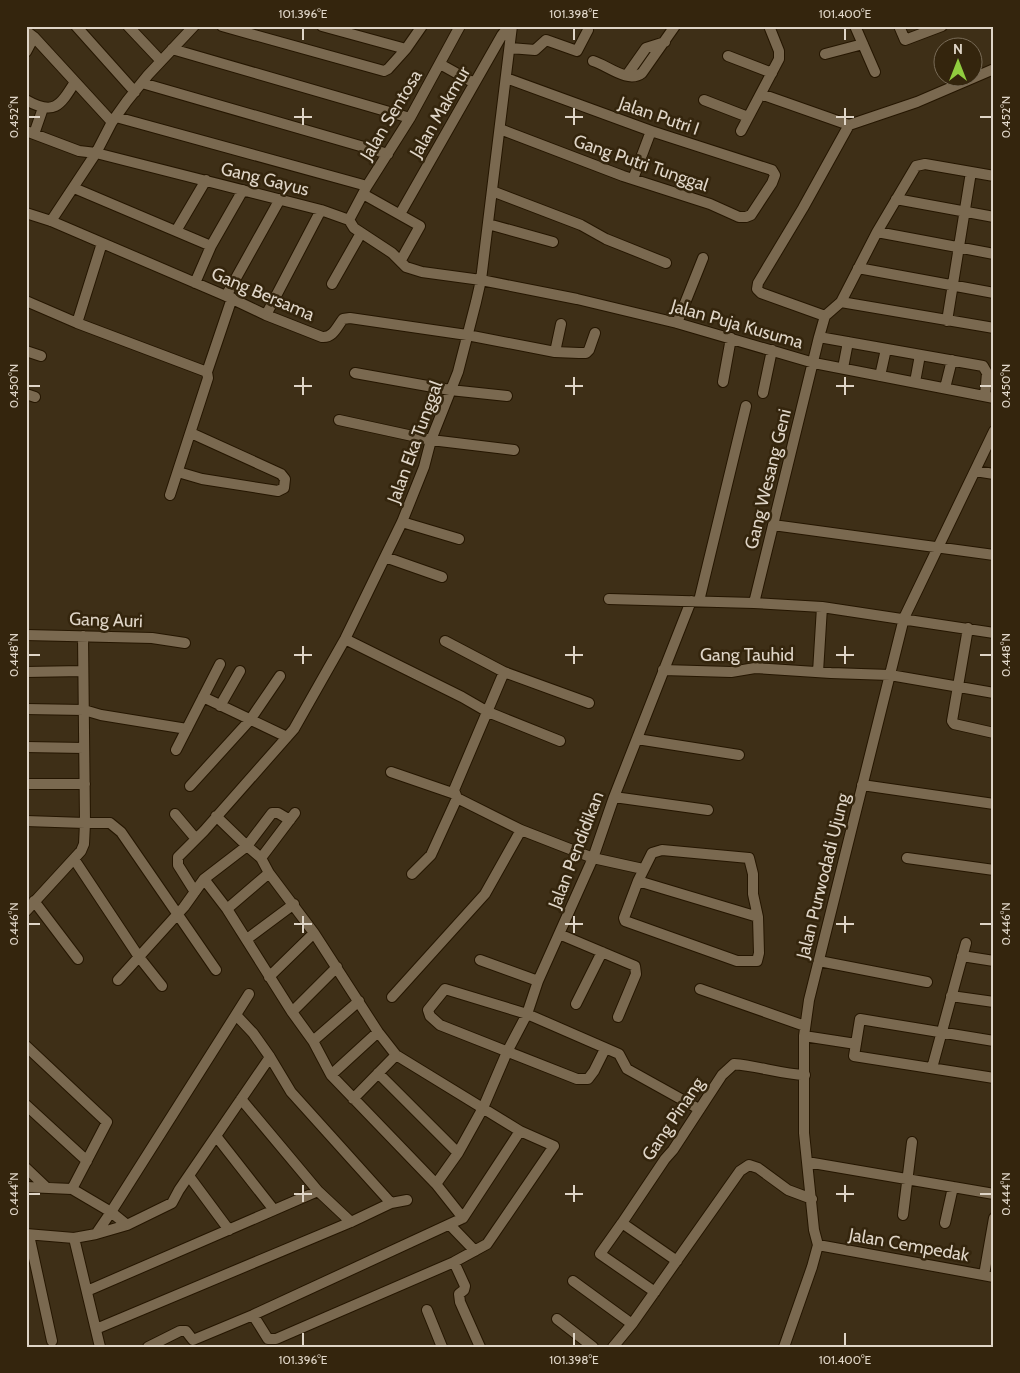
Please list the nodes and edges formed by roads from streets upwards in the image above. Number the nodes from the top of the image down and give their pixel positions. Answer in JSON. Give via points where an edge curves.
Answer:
{"nodes":[{"id":1,"x":76,"y":26,"type":"edge"},
{"id":2,"x":194,"y":26,"type":"edge"},
{"id":3,"x":222,"y":26,"type":"edge"},
{"id":4,"x":422,"y":26,"type":"edge"},
{"id":5,"x":460,"y":26,"type":"edge"},
{"id":6,"x":511,"y":26,"type":"edge"},
{"id":7,"x":675,"y":26,"type":"edge"},
{"id":8,"x":770,"y":26,"type":"edge"},
{"id":9,"x":855,"y":26,"type":"edge"},
{"id":10,"x":899,"y":26,"type":"edge"},
{"id":11,"x":942,"y":26,"type":"edge"},
{"id":12,"x":327,"y":27,"type":"edge"},
{"id":13,"x":134,"y":28,"type":"edge"},
{"id":14,"x":588,"y":30,"type":"dead end"},
{"id":15,"x":30,"y":34,"type":"edge"},
{"id":16,"x":665,"y":42,"type":"junction"},
{"id":17,"x":863,"y":44,"type":"junction"},
{"id":18,"x":510,"y":48,"type":"junction"},
{"id":19,"x":172,"y":49,"type":"junction"},
{"id":20,"x":406,"y":49,"type":"junction"},
{"id":21,"x":26,"y":52,"type":"edge"},
{"id":22,"x":825,"y":54,"type":"dead end"},
{"id":23,"x":728,"y":56,"type":"dead end"},
{"id":24,"x":161,"y":61,"type":"junction"},
{"id":25,"x":593,"y":61,"type":"dead end"},
{"id":26,"x":440,"y":64,"type":"junction"},
{"id":27,"x":994,"y":69,"type":"edge"},
{"id":28,"x":875,"y":72,"type":"dead end"},
{"id":29,"x":772,"y":73,"type":"junction"},
{"id":30,"x":627,"y":75,"type":"junction"},
{"id":31,"x":506,"y":78,"type":"junction"},
{"id":32,"x":75,"y":82,"type":"junction"},
{"id":33,"x":142,"y":82,"type":"junction"},
{"id":34,"x":474,"y":83,"type":"junction"},
{"id":35,"x":135,"y":92,"type":"junction"},
{"id":36,"x":760,"y":94,"type":"junction"},
{"id":37,"x":26,"y":100,"type":"edge"},
{"id":38,"x":704,"y":100,"type":"dead end"},
{"id":39,"x":43,"y":108,"type":"junction"},
{"id":40,"x":748,"y":117,"type":"junction"},
{"id":41,"x":410,"y":118,"type":"junction"},
{"id":42,"x":114,"y":120,"type":"junction"},
{"id":43,"x":849,"y":126,"type":"junction"},
{"id":44,"x":500,"y":129,"type":"junction"},
{"id":45,"x":651,"y":131,"type":"junction"},
{"id":46,"x":741,"y":131,"type":"dead end"},
{"id":47,"x":30,"y":133,"type":"edge"},
{"id":48,"x":96,"y":154,"type":"junction"},
{"id":49,"x":388,"y":154,"type":"junction"},
{"id":50,"x":971,"y":172,"type":"junction"},
{"id":51,"x":994,"y":176,"type":"edge"},
{"id":52,"x":633,"y":179,"type":"junction"},
{"id":53,"x":206,"y":180,"type":"junction"},
{"id":54,"x":74,"y":188,"type":"junction"},
{"id":55,"x":243,"y":190,"type":"junction"},
{"id":56,"x":365,"y":190,"type":"junction"},
{"id":57,"x":492,"y":191,"type":"junction"},
{"id":58,"x":762,"y":198,"type":"joint"},
{"id":59,"x":896,"y":199,"type":"junction"},
{"id":60,"x":280,"y":200,"type":"junction"},
{"id":61,"x":321,"y":210,"type":"junction"},
{"id":62,"x":964,"y":212,"type":"junction"},
{"id":63,"x":26,"y":213,"type":"edge"},
{"id":64,"x":400,"y":214,"type":"junction"},
{"id":65,"x":994,"y":217,"type":"edge"},
{"id":66,"x":349,"y":220,"type":"junction"},
{"id":67,"x":51,"y":221,"type":"junction"},
{"id":68,"x":488,"y":224,"type":"junction"},
{"id":69,"x":176,"y":231,"type":"junction"},
{"id":70,"x":877,"y":232,"type":"junction"},
{"id":71,"x":361,"y":233,"type":"junction"},
{"id":72,"x":554,"y":242,"type":"dead end"},
{"id":73,"x":102,"y":243,"type":"junction"},
{"id":74,"x":211,"y":246,"type":"junction"},
{"id":75,"x":959,"y":248,"type":"junction"},
{"id":76,"x":994,"y":254,"type":"edge"},
{"id":77,"x":703,"y":258,"type":"dead end"},
{"id":78,"x":401,"y":260,"type":"junction"},
{"id":79,"x":666,"y":263,"type":"dead end"},
{"id":80,"x":858,"y":268,"type":"junction"},
{"id":81,"x":481,"y":280,"type":"junction"},
{"id":82,"x":195,"y":283,"type":"junction"},
{"id":83,"x":332,"y":284,"type":"dead end"},
{"id":84,"x":952,"y":286,"type":"junction"},
{"id":85,"x":994,"y":293,"type":"edge"},
{"id":86,"x":229,"y":297,"type":"junction"},
{"id":87,"x":26,"y":301,"type":"edge"},
{"id":88,"x":841,"y":302,"type":"junction"},
{"id":89,"x":266,"y":315,"type":"junction"},
{"id":90,"x":825,"y":316,"type":"junction"},
{"id":91,"x":947,"y":321,"type":"junction"},
{"id":92,"x":76,"y":323,"type":"junction"},
{"id":93,"x":677,"y":323,"type":"junction"},
{"id":94,"x":562,"y":324,"type":"dead end"},
{"id":95,"x":994,"y":328,"type":"edge"},
{"id":96,"x":594,"y":333,"type":"dead end"},
{"id":97,"x":467,"y":335,"type":"junction"},
{"id":98,"x":819,"y":337,"type":"junction"},
{"id":99,"x":731,"y":338,"type":"junction"},
{"id":100,"x":848,"y":342,"type":"junction"},
{"id":101,"x":886,"y":349,"type":"junction"},
{"id":102,"x":772,"y":350,"type":"junction"},
{"id":103,"x":26,"y":351,"type":"edge"},
{"id":104,"x":555,"y":352,"type":"junction"},
{"id":105,"x":920,"y":355,"type":"junction"},
{"id":106,"x":42,"y":356,"type":"dead end"},
{"id":107,"x":952,"y":360,"type":"junction"},
{"id":108,"x":814,"y":363,"type":"junction"},
{"id":109,"x":843,"y":368,"type":"junction"},
{"id":110,"x":208,"y":372,"type":"junction"},
{"id":111,"x":354,"y":373,"type":"dead end"},
{"id":112,"x":880,"y":376,"type":"junction"},
{"id":113,"x":723,"y":382,"type":"dead end"},
{"id":114,"x":915,"y":382,"type":"junction"},
{"id":115,"x":945,"y":388,"type":"junction"},
{"id":116,"x":450,"y":390,"type":"junction"},
{"id":117,"x":763,"y":393,"type":"dead end"},
{"id":118,"x":507,"y":396,"type":"dead end"},
{"id":119,"x":989,"y":397,"type":"edge"},
{"id":120,"x":746,"y":406,"type":"dead end"},
{"id":121,"x":338,"y":420,"type":"dead end"},
{"id":122,"x":994,"y":432,"type":"edge"},
{"id":123,"x":192,"y":433,"type":"junction"},
{"id":124,"x":431,"y":440,"type":"junction"},
{"id":125,"x":514,"y":450,"type":"dead end"},
{"id":126,"x":975,"y":471,"type":"junction"},
{"id":127,"x":178,"y":472,"type":"junction"},
{"id":128,"x":994,"y":474,"type":"edge"},
{"id":129,"x":170,"y":495,"type":"dead end"},
{"id":130,"x":402,"y":522,"type":"junction"},
{"id":131,"x":773,"y":525,"type":"junction"},
{"id":132,"x":459,"y":539,"type":"dead end"},
{"id":133,"x":938,"y":546,"type":"junction"},
{"id":134,"x":994,"y":555,"type":"edge"},
{"id":135,"x":385,"y":557,"type":"junction"},
{"id":136,"x":442,"y":576,"type":"dead end"},
{"id":137,"x":609,"y":599,"type":"dead end"},
{"id":138,"x":695,"y":601,"type":"junction"},
{"id":139,"x":754,"y":603,"type":"junction"},
{"id":140,"x":822,"y":607,"type":"junction"},
{"id":141,"x":904,"y":618,"type":"junction"},
{"id":142,"x":968,"y":628,"type":"junction"},
{"id":143,"x":994,"y":632,"type":"edge"},
{"id":144,"x":26,"y":635,"type":"edge"},
{"id":145,"x":83,"y":636,"type":"junction"},
{"id":146,"x":345,"y":639,"type":"junction"},
{"id":147,"x":445,"y":641,"type":"dead end"},
{"id":148,"x":185,"y":643,"type":"dead end"},
{"id":149,"x":220,"y":664,"type":"dead end"},
{"id":150,"x":663,"y":670,"type":"junction"},
{"id":151,"x":83,"y":671,"type":"junction"},
{"id":152,"x":240,"y":671,"type":"dead end"},
{"id":153,"x":26,"y":672,"type":"edge"},
{"id":154,"x":504,"y":672,"type":"junction"},
{"id":155,"x":818,"y":672,"type":"junction"},
{"id":156,"x":890,"y":675,"type":"junction"},
{"id":157,"x":280,"y":676,"type":"dead end"},
{"id":158,"x":956,"y":686,"type":"junction"},
{"id":159,"x":994,"y":693,"type":"edge"},
{"id":160,"x":203,"y":698,"type":"junction"},
{"id":161,"x":589,"y":702,"type":"dead end"},
{"id":162,"x":220,"y":706,"type":"junction"},
{"id":163,"x":26,"y":709,"type":"edge"},
{"id":164,"x":84,"y":710,"type":"junction"},
{"id":165,"x":488,"y":712,"type":"junction"},
{"id":166,"x":250,"y":720,"type":"junction"},
{"id":167,"x":187,"y":728,"type":"junction"},
{"id":168,"x":994,"y":733,"type":"edge"},
{"id":169,"x":287,"y":737,"type":"junction"},
{"id":170,"x":637,"y":739,"type":"junction"},
{"id":171,"x":560,"y":741,"type":"dead end"},
{"id":172,"x":26,"y":747,"type":"edge"},
{"id":173,"x":84,"y":748,"type":"junction"},
{"id":174,"x":176,"y":750,"type":"dead end"},
{"id":175,"x":739,"y":755,"type":"dead end"},
{"id":176,"x":391,"y":772,"type":"dead end"},
{"id":177,"x":26,"y":784,"type":"edge"},
{"id":178,"x":85,"y":784,"type":"junction"},
{"id":179,"x":862,"y":785,"type":"junction"},
{"id":180,"x":190,"y":786,"type":"dead end"},
{"id":181,"x":456,"y":796,"type":"junction"},
{"id":182,"x":614,"y":798,"type":"junction"},
{"id":183,"x":994,"y":804,"type":"edge"},
{"id":184,"x":708,"y":810,"type":"dead end"},
{"id":185,"x":175,"y":814,"type":"dead end"},
{"id":186,"x":216,"y":816,"type":"junction"},
{"id":187,"x":26,"y":821,"type":"edge"},
{"id":188,"x":86,"y":823,"type":"junction"},
{"id":189,"x":522,"y":830,"type":"junction"},
{"id":190,"x":196,"y":839,"type":"junction"},
{"id":191,"x":247,"y":846,"type":"junction"},
{"id":192,"x":261,"y":858,"type":"junction"},
{"id":193,"x":593,"y":858,"type":"junction"},
{"id":194,"x":907,"y":858,"type":"dead end"},
{"id":195,"x":74,"y":859,"type":"junction"},
{"id":196,"x":643,"y":869,"type":"junction"},
{"id":197,"x":994,"y":870,"type":"edge"},
{"id":198,"x":269,"y":873,"type":"junction"},
{"id":199,"x":412,"y":874,"type":"dead end"},
{"id":200,"x":204,"y":879,"type":"junction"},
{"id":201,"x":638,"y":880,"type":"junction"},
{"id":202,"x":195,"y":892,"type":"junction"},
{"id":203,"x":34,"y":901,"type":"junction"},
{"id":204,"x":294,"y":904,"type":"junction"},
{"id":205,"x":227,"y":908,"type":"junction"},
{"id":206,"x":26,"y":911,"type":"edge"},
{"id":207,"x":178,"y":914,"type":"junction"},
{"id":208,"x":758,"y":917,"type":"junction"},
{"id":209,"x":314,"y":933,"type":"junction"},
{"id":210,"x":559,"y":934,"type":"junction"},
{"id":211,"x":247,"y":939,"type":"junction"},
{"id":212,"x":966,"y":943,"type":"dead end"},
{"id":213,"x":602,"y":952,"type":"junction"},
{"id":214,"x":962,"y":956,"type":"junction"},
{"id":215,"x":139,"y":957,"type":"junction"},
{"id":216,"x":78,"y":959,"type":"dead end"},
{"id":217,"x":480,"y":960,"type":"dead end"},
{"id":218,"x":818,"y":961,"type":"junction"},
{"id":219,"x":994,"y":961,"type":"edge"},
{"id":220,"x":337,"y":967,"type":"junction"},
{"id":221,"x":216,"y":970,"type":"dead end"},
{"id":222,"x":269,"y":976,"type":"junction"},
{"id":223,"x":118,"y":980,"type":"dead end"},
{"id":224,"x":538,"y":981,"type":"junction"},
{"id":225,"x":928,"y":982,"type":"dead end"},
{"id":226,"x":162,"y":986,"type":"dead end"},
{"id":227,"x":700,"y":989,"type":"dead end"},
{"id":228,"x":249,"y":994,"type":"dead end"},
{"id":229,"x":952,"y":996,"type":"junction"},
{"id":230,"x":392,"y":997,"type":"dead end"},
{"id":231,"x":359,"y":1001,"type":"junction"},
{"id":232,"x":994,"y":1002,"type":"edge"},
{"id":233,"x":576,"y":1004,"type":"dead end"},
{"id":234,"x":292,"y":1012,"type":"junction"},
{"id":235,"x":527,"y":1014,"type":"junction"},
{"id":236,"x":236,"y":1015,"type":"junction"},
{"id":237,"x":618,"y":1017,"type":"dead end"},
{"id":238,"x":805,"y":1031,"type":"junction"},
{"id":239,"x":378,"y":1032,"type":"junction"},
{"id":240,"x":942,"y":1032,"type":"junction"},
{"id":241,"x":313,"y":1041,"type":"junction"},
{"id":242,"x":994,"y":1041,"type":"edge"},
{"id":243,"x":856,"y":1044,"type":"junction"},
{"id":244,"x":26,"y":1046,"type":"edge"},
{"id":245,"x":605,"y":1049,"type":"junction"},
{"id":246,"x":506,"y":1052,"type":"junction"},
{"id":247,"x":396,"y":1055,"type":"junction"},
{"id":248,"x":270,"y":1057,"type":"junction"},
{"id":249,"x":932,"y":1068,"type":"junction"},
{"id":250,"x":378,"y":1073,"type":"junction"},
{"id":251,"x":331,"y":1075,"type":"junction"},
{"id":252,"x":805,"y":1075,"type":"junction"},
{"id":253,"x":994,"y":1078,"type":"edge"},
{"id":254,"x":241,"y":1099,"type":"junction"},
{"id":255,"x":353,"y":1099,"type":"junction"},
{"id":256,"x":26,"y":1105,"type":"edge"},
{"id":257,"x":483,"y":1108,"type":"junction"},
{"id":258,"x":699,"y":1109,"type":"junction"},
{"id":259,"x":520,"y":1131,"type":"junction"},
{"id":260,"x":216,"y":1136,"type":"junction"},
{"id":261,"x":912,"y":1142,"type":"dead end"},
{"id":262,"x":458,"y":1153,"type":"junction"},
{"id":263,"x":87,"y":1161,"type":"junction"},
{"id":264,"x":807,"y":1162,"type":"junction"},
{"id":265,"x":26,"y":1168,"type":"edge"},
{"id":266,"x":189,"y":1176,"type":"junction"},
{"id":267,"x":907,"y":1178,"type":"junction"},
{"id":268,"x":436,"y":1184,"type":"junction"},
{"id":269,"x":953,"y":1186,"type":"junction"},
{"id":270,"x":26,"y":1187,"type":"edge"},
{"id":271,"x":47,"y":1188,"type":"junction"},
{"id":272,"x":72,"y":1189,"type":"junction"},
{"id":273,"x":318,"y":1191,"type":"junction"},
{"id":274,"x":994,"y":1194,"type":"edge"},
{"id":275,"x":812,"y":1199,"type":"junction"},
{"id":276,"x":407,"y":1200,"type":"dead end"},
{"id":277,"x":391,"y":1203,"type":"junction"},
{"id":278,"x":274,"y":1210,"type":"junction"},
{"id":279,"x":111,"y":1212,"type":"junction"},
{"id":280,"x":903,"y":1215,"type":"dead end"},
{"id":281,"x":464,"y":1218,"type":"junction"},
{"id":282,"x":994,"y":1218,"type":"edge"},
{"id":283,"x":351,"y":1222,"type":"junction"},
{"id":284,"x":622,"y":1223,"type":"junction"},
{"id":285,"x":945,"y":1223,"type":"dead end"},
{"id":286,"x":127,"y":1225,"type":"junction"},
{"id":287,"x":450,"y":1225,"type":"junction"},
{"id":288,"x":229,"y":1230,"type":"junction"},
{"id":289,"x":96,"y":1234,"type":"junction"},
{"id":290,"x":28,"y":1235,"type":"edge"},
{"id":291,"x":74,"y":1238,"type":"junction"},
{"id":292,"x":818,"y":1245,"type":"junction"},
{"id":293,"x":475,"y":1251,"type":"junction"},
{"id":294,"x":677,"y":1261,"type":"junction"},
{"id":295,"x":454,"y":1262,"type":"junction"},
{"id":296,"x":989,"y":1276,"type":"edge"},
{"id":297,"x":573,"y":1281,"type":"dead end"},
{"id":298,"x":87,"y":1291,"type":"junction"},
{"id":299,"x":655,"y":1292,"type":"junction"},
{"id":300,"x":427,"y":1310,"type":"dead end"},
{"id":301,"x":253,"y":1315,"type":"junction"},
{"id":302,"x":557,"y":1319,"type":"dead end"},
{"id":303,"x":632,"y":1324,"type":"junction"},
{"id":304,"x":96,"y":1329,"type":"junction"},
{"id":305,"x":52,"y":1341,"type":"dead end"},
{"id":306,"x":194,"y":1343,"type":"edge"},
{"id":307,"x":100,"y":1347,"type":"edge"},
{"id":308,"x":148,"y":1347,"type":"edge"},
{"id":309,"x":442,"y":1347,"type":"edge"},
{"id":310,"x":480,"y":1347,"type":"edge"},
{"id":311,"x":593,"y":1347,"type":"edge"},
{"id":312,"x":612,"y":1347,"type":"edge"},
{"id":313,"x":784,"y":1347,"type":"edge"}],
"edges":[{"from":1,"to":35,"type":"street"},
{"from":2,"to":19,"type":"street"},
{"from":3,"to":20,"type":"street","via":[[379,71],[388,69]]},
{"from":4,"to":20,"type":"street"},
{"from":5,"to":26,"type":"street","name":"Jalan Sentosa"},
{"from":6,"to":18,"type":"street","name":"Jalan Eka Tunggal"},
{"from":6,"to":34,"type":"street","name":"Jalan Makmur","via":[[502,35]]},
{"from":7,"to":16,"type":"street"},
{"from":8,"to":29,"type":"street","via":[[780,51],[780,59]]},
{"from":9,"to":17,"type":"street"},
{"from":10,"to":11,"type":"street","via":[[905,40]]},
{"from":12,"to":20,"type":"street"},
{"from":13,"to":24,"type":"street"},
{"from":14,"to":18,"type":"street","via":[[577,51],[546,40],[535,50]]},
{"from":15,"to":21,"type":"street"},
{"from":15,"to":32,"type":"street"},
{"from":16,"to":30,"type":"street","via":[[646,48]]},
{"from":16,"to":30,"type":"street","via":[[639,76]]},
{"from":17,"to":22,"type":"street"},
{"from":17,"to":28,"type":"street"},
{"from":18,"to":31,"type":"street","name":"Jalan Eka Tunggal"},
{"from":19,"to":24,"type":"street"},
{"from":19,"to":41,"type":"street"},
{"from":23,"to":29,"type":"street"},
{"from":24,"to":33,"type":"street"},
{"from":25,"to":30,"type":"street"},
{"from":26,"to":34,"type":"street"},
{"from":26,"to":41,"type":"street","name":"Jalan Sentosa"},
{"from":27,"to":43,"type":"street","via":[[917,102]]},
{"from":29,"to":36,"type":"street"},
{"from":31,"to":44,"type":"street","name":"Jalan Eka Tunggal"},
{"from":31,"to":45,"type":"street","name":"Jalan Putri I"},
{"from":32,"to":39,"type":"street","via":[[62,103]]},
{"from":32,"to":42,"type":"street"},
{"from":33,"to":35,"type":"street"},
{"from":33,"to":49,"type":"street"},
{"from":34,"to":64,"type":"street","name":"Jalan Makmur"},
{"from":35,"to":42,"type":"street"},
{"from":36,"to":40,"type":"street"},
{"from":36,"to":43,"type":"street"},
{"from":37,"to":39,"type":"street"},
{"from":38,"to":40,"type":"street"},
{"from":39,"to":47,"type":"street"},
{"from":40,"to":46,"type":"street"},
{"from":41,"to":49,"type":"street","name":"Jalan Sentosa"},
{"from":42,"to":48,"type":"street"},
{"from":42,"to":56,"type":"street"},
{"from":43,"to":90,"type":"street","via":[[757,289]]},
{"from":44,"to":52,"type":"street","name":"Gang Putri Tunggal"},
{"from":44,"to":57,"type":"street","name":"Jalan Eka Tunggal"},
{"from":45,"to":52,"type":"street"},
{"from":45,"to":58,"type":"street","name":"Jalan Putri I","via":[[772,170],[775,175]]},
{"from":47,"to":48,"type":"street","name":"Gang Gayus"},
{"from":48,"to":53,"type":"street","name":"Gang Gayus"},
{"from":48,"to":54,"type":"street"},
{"from":49,"to":56,"type":"street","name":"Jalan Sentosa"},
{"from":50,"to":51,"type":"street"},
{"from":50,"to":59,"type":"street","via":[[925,164],[916,166]]},
{"from":50,"to":62,"type":"street"},
{"from":52,"to":58,"type":"street","name":"Gang Putri Tunggal","via":[[739,217],[751,215]]},
{"from":53,"to":55,"type":"street","name":"Gang Gayus"},
{"from":53,"to":69,"type":"street"},
{"from":54,"to":67,"type":"street"},
{"from":54,"to":69,"type":"street"},
{"from":55,"to":60,"type":"street","name":"Gang Gayus"},
{"from":55,"to":74,"type":"street"},
{"from":56,"to":64,"type":"street"},
{"from":56,"to":66,"type":"street","name":"Jalan Sentosa"},
{"from":57,"to":68,"type":"street","name":"Jalan Eka Tunggal"},
{"from":57,"to":79,"type":"street","via":[[581,225],[606,239]]},
{"from":59,"to":62,"type":"street"},
{"from":59,"to":70,"type":"street"},
{"from":60,"to":61,"type":"street","name":"Gang Gayus"},
{"from":60,"to":86,"type":"street"},
{"from":61,"to":66,"type":"street","name":"Gang Gayus"},
{"from":61,"to":89,"type":"street"},
{"from":62,"to":65,"type":"street"},
{"from":62,"to":75,"type":"street"},
{"from":63,"to":67,"type":"street","name":"Gang Bersama"},
{"from":64,"to":78,"type":"street","via":[[420,226]]},
{"from":66,"to":71,"type":"street","name":"Gang Gayus"},
{"from":67,"to":73,"type":"street","name":"Gang Bersama"},
{"from":68,"to":72,"type":"street"},
{"from":68,"to":81,"type":"street","name":"Jalan Eka Tunggal"},
{"from":69,"to":74,"type":"street"},
{"from":70,"to":75,"type":"street"},
{"from":70,"to":80,"type":"street"},
{"from":71,"to":78,"type":"street","name":"Gang Gayus"},
{"from":71,"to":83,"type":"street"},
{"from":73,"to":82,"type":"street","name":"Gang Bersama"},
{"from":73,"to":92,"type":"street"},
{"from":74,"to":82,"type":"street"},
{"from":75,"to":76,"type":"street"},
{"from":75,"to":84,"type":"street"},
{"from":77,"to":93,"type":"street"},
{"from":78,"to":81,"type":"street","name":"Gang Gayus","via":[[406,266],[422,272]]},
{"from":80,"to":84,"type":"street"},
{"from":80,"to":88,"type":"street"},
{"from":81,"to":93,"type":"street","name":"Jalan Puja Kusuma"},
{"from":81,"to":97,"type":"street","name":"Jalan Eka Tunggal"},
{"from":82,"to":86,"type":"street","name":"Gang Bersama"},
{"from":84,"to":85,"type":"street"},
{"from":84,"to":91,"type":"street"},
{"from":86,"to":89,"type":"street","name":"Gang Bersama"},
{"from":86,"to":110,"type":"street"},
{"from":87,"to":92,"type":"street"},
{"from":88,"to":90,"type":"street"},
{"from":88,"to":91,"type":"street"},
{"from":89,"to":97,"type":"street","name":"Gang Bersama","via":[[326,338],[343,320],[350,318]]},
{"from":90,"to":98,"type":"street","name":"Gang Wesang Geni"},
{"from":91,"to":95,"type":"street"},
{"from":92,"to":110,"type":"street"},
{"from":93,"to":99,"type":"street","name":"Jalan Puja Kusuma"},
{"from":94,"to":104,"type":"street"},
{"from":96,"to":104,"type":"street","name":"Gang Bersama","via":[[586,353]]},
{"from":97,"to":104,"type":"street","name":"Gang Bersama"},
{"from":97,"to":116,"type":"street","name":"Jalan Eka Tunggal"},
{"from":98,"to":100,"type":"street"},
{"from":98,"to":108,"type":"street","name":"Gang Wesang Geni"},
{"from":99,"to":102,"type":"street","name":"Jalan Puja Kusuma"},
{"from":99,"to":113,"type":"street"},
{"from":100,"to":101,"type":"street"},
{"from":100,"to":109,"type":"street"},
{"from":101,"to":105,"type":"street"},
{"from":101,"to":112,"type":"street"},
{"from":102,"to":108,"type":"street","name":"Jalan Puja Kusuma"},
{"from":102,"to":117,"type":"street"},
{"from":103,"to":106,"type":"street"},
{"from":105,"to":107,"type":"street"},
{"from":105,"to":114,"type":"street"},
{"from":107,"to":115,"type":"street"},
{"from":107,"to":119,"type":"street","via":[[984,366]]},
{"from":108,"to":109,"type":"street","name":"Jalan Puja Kusuma"},
{"from":108,"to":131,"type":"street","name":"Gang Wesang Geni"},
{"from":109,"to":112,"type":"street","name":"Jalan Puja Kusuma"},
{"from":110,"to":123,"type":"street"},
{"from":111,"to":116,"type":"street"},
{"from":112,"to":114,"type":"street","name":"Jalan Puja Kusuma"},
{"from":114,"to":115,"type":"street","name":"Jalan Puja Kusuma"},
{"from":115,"to":119,"type":"street","name":"Jalan Puja Kusuma"},
{"from":116,"to":118,"type":"street"},
{"from":116,"to":124,"type":"street","name":"Jalan Eka Tunggal"},
{"from":120,"to":138,"type":"street","name":"Jalan Pendidikan"},
{"from":121,"to":124,"type":"street"},
{"from":122,"to":126,"type":"street","name":"Jalan Purwodadi Ujung"},
{"from":123,"to":127,"type":"street"},
{"from":123,"to":127,"type":"street","via":[[281,474],[285,479],[284,488],[278,491]]},
{"from":124,"to":125,"type":"street"},
{"from":124,"to":130,"type":"street","name":"Jalan Eka Tunggal"},
{"from":126,"to":128,"type":"street"},
{"from":126,"to":133,"type":"street","name":"Jalan Purwodadi Ujung"},
{"from":127,"to":129,"type":"street"},
{"from":130,"to":132,"type":"street"},
{"from":130,"to":135,"type":"street","name":"Jalan Eka Tunggal"},
{"from":131,"to":133,"type":"street"},
{"from":131,"to":139,"type":"street","name":"Gang Wesang Geni"},
{"from":133,"to":134,"type":"street"},
{"from":133,"to":141,"type":"street","name":"Jalan Purwodadi Ujung"},
{"from":135,"to":136,"type":"street"},
{"from":135,"to":146,"type":"street","name":"Jalan Eka Tunggal"},
{"from":137,"to":138,"type":"street"},
{"from":138,"to":139,"type":"street"},
{"from":138,"to":150,"type":"street","name":"Jalan Pendidikan"},
{"from":139,"to":140,"type":"street"},
{"from":140,"to":141,"type":"street"},
{"from":140,"to":155,"type":"street"},
{"from":141,"to":142,"type":"street"},
{"from":141,"to":156,"type":"street","name":"Jalan Purwodadi Ujung"},
{"from":142,"to":143,"type":"street"},
{"from":142,"to":158,"type":"street"},
{"from":144,"to":145,"type":"street","name":"Gang Auri"},
{"from":145,"to":148,"type":"street","name":"Gang Auri","via":[[152,638]]},
{"from":145,"to":151,"type":"street"},
{"from":146,"to":165,"type":"street"},
{"from":146,"to":169,"type":"street","name":"Jalan Eka Tunggal"},
{"from":147,"to":154,"type":"street"},
{"from":149,"to":160,"type":"street"},
{"from":150,"to":155,"type":"street","name":"Gang Tauhid","via":[[731,672],[755,668]]},
{"from":150,"to":170,"type":"street","name":"Jalan Pendidikan"},
{"from":151,"to":153,"type":"street"},
{"from":151,"to":164,"type":"street"},
{"from":152,"to":162,"type":"street"},
{"from":154,"to":161,"type":"street"},
{"from":154,"to":165,"type":"street"},
{"from":155,"to":156,"type":"street","name":"Gang Tauhid"},
{"from":156,"to":158,"type":"street","name":"Gang Tauhid"},
{"from":156,"to":179,"type":"street","name":"Jalan Purwodadi Ujung"},
{"from":157,"to":166,"type":"street"},
{"from":158,"to":159,"type":"street","name":"Gang Tauhid"},
{"from":158,"to":168,"type":"street","via":[[952,722]]},
{"from":160,"to":162,"type":"street"},
{"from":160,"to":167,"type":"street"},
{"from":162,"to":166,"type":"street"},
{"from":163,"to":164,"type":"street"},
{"from":164,"to":167,"type":"street"},
{"from":164,"to":173,"type":"street"},
{"from":165,"to":171,"type":"street"},
{"from":165,"to":181,"type":"street","via":[[454,790]]},
{"from":166,"to":169,"type":"street"},
{"from":166,"to":180,"type":"street"},
{"from":167,"to":174,"type":"street"},
{"from":169,"to":186,"type":"street","name":"Jalan Eka Tunggal"},
{"from":170,"to":175,"type":"street"},
{"from":170,"to":182,"type":"street","name":"Jalan Pendidikan"},
{"from":172,"to":173,"type":"street"},
{"from":173,"to":178,"type":"street"},
{"from":176,"to":181,"type":"street"},
{"from":177,"to":178,"type":"street"},
{"from":178,"to":188,"type":"street"},
{"from":179,"to":183,"type":"street"},
{"from":179,"to":218,"type":"street","name":"Jalan Purwodadi Ujung"},
{"from":181,"to":189,"type":"street"},
{"from":181,"to":199,"type":"street","via":[[431,855]]},
{"from":182,"to":184,"type":"street"},
{"from":182,"to":193,"type":"street","name":"Jalan Pendidikan"},
{"from":185,"to":190,"type":"street"},
{"from":186,"to":190,"type":"street","name":"Jalan Eka Tunggal"},
{"from":186,"to":191,"type":"street"},
{"from":187,"to":188,"type":"street"},
{"from":188,"to":195,"type":"street","via":[[84,844]]},
{"from":188,"to":207,"type":"street","via":[[116,826]]},
{"from":189,"to":193,"type":"street"},
{"from":189,"to":230,"type":"street","via":[[485,894]]},
{"from":190,"to":202,"type":"street","name":"Jalan Eka Tunggal","via":[[177,860]]},
{"from":191,"to":192,"type":"street"},
{"from":191,"to":192,"type":"street","via":[[272,813],[293,816]]},
{"from":191,"to":200,"type":"street"},
{"from":192,"to":198,"type":"street"},
{"from":193,"to":196,"type":"street"},
{"from":193,"to":210,"type":"street","name":"Jalan Pendidikan"},
{"from":194,"to":197,"type":"street"},
{"from":195,"to":203,"type":"street"},
{"from":195,"to":215,"type":"street"},
{"from":196,"to":201,"type":"street"},
{"from":196,"to":208,"type":"street","via":[[652,853],[662,850],[749,858]]},
{"from":198,"to":204,"type":"street"},
{"from":198,"to":205,"type":"street"},
{"from":200,"to":202,"type":"street"},
{"from":200,"to":205,"type":"street"},
{"from":201,"to":208,"type":"street"},
{"from":201,"to":208,"type":"street","via":[[625,922],[737,961],[757,961]]},
{"from":202,"to":207,"type":"street"},
{"from":203,"to":206,"type":"street"},
{"from":203,"to":216,"type":"street"},
{"from":204,"to":209,"type":"street"},
{"from":204,"to":211,"type":"street"},
{"from":205,"to":211,"type":"street"},
{"from":207,"to":215,"type":"street"},
{"from":207,"to":221,"type":"street"},
{"from":209,"to":220,"type":"street"},
{"from":209,"to":222,"type":"street"},
{"from":210,"to":213,"type":"street"},
{"from":210,"to":224,"type":"street","name":"Jalan Pendidikan"},
{"from":211,"to":222,"type":"street"},
{"from":212,"to":214,"type":"street"},
{"from":213,"to":233,"type":"street"},
{"from":213,"to":237,"type":"street","via":[[636,969]]},
{"from":214,"to":219,"type":"street"},
{"from":214,"to":229,"type":"street"},
{"from":215,"to":223,"type":"street"},
{"from":215,"to":226,"type":"street"},
{"from":217,"to":224,"type":"street"},
{"from":218,"to":225,"type":"street"},
{"from":218,"to":238,"type":"street","name":"Jalan Purwodadi Ujung"},
{"from":220,"to":231,"type":"street"},
{"from":220,"to":234,"type":"street"},
{"from":222,"to":234,"type":"street"},
{"from":224,"to":235,"type":"street","name":"Jalan Pendidikan"},
{"from":227,"to":238,"type":"street"},
{"from":228,"to":236,"type":"street"},
{"from":229,"to":232,"type":"street"},
{"from":229,"to":240,"type":"street"},
{"from":231,"to":239,"type":"street"},
{"from":231,"to":241,"type":"street"},
{"from":234,"to":241,"type":"street"},
{"from":235,"to":245,"type":"street"},
{"from":235,"to":246,"type":"street","name":"Jalan Pendidikan"},
{"from":235,"to":246,"type":"street","via":[[445,989],[429,1006],[430,1016],[440,1024]]},
{"from":236,"to":248,"type":"street"},
{"from":236,"to":279,"type":"street"},
{"from":238,"to":243,"type":"street"},
{"from":238,"to":252,"type":"street","name":"Jalan Purwodadi Ujung"},
{"from":239,"to":247,"type":"street"},
{"from":239,"to":251,"type":"street"},
{"from":240,"to":242,"type":"street"},
{"from":240,"to":243,"type":"street","via":[[860,1019]]},
{"from":240,"to":249,"type":"street"},
{"from":241,"to":251,"type":"street"},
{"from":243,"to":249,"type":"street","via":[[854,1056]]},
{"from":244,"to":263,"type":"street","via":[[108,1122]]},
{"from":245,"to":246,"type":"street","via":[[594,1071],[584,1080]]},
{"from":245,"to":258,"type":"street","via":[[619,1054],[627,1069]]},
{"from":246,"to":257,"type":"street","name":"Jalan Pendidikan"},
{"from":247,"to":250,"type":"street"},
{"from":247,"to":257,"type":"street"},
{"from":248,"to":254,"type":"street"},
{"from":248,"to":277,"type":"street","via":[[291,1092]]},
{"from":249,"to":253,"type":"street"},
{"from":250,"to":255,"type":"street"},
{"from":250,"to":262,"type":"street"},
{"from":251,"to":255,"type":"street"},
{"from":252,"to":258,"type":"street","name":"Gang Pinang","via":[[734,1064],[722,1075]]},
{"from":252,"to":264,"type":"street","name":"Jalan Purwodadi Ujung"},
{"from":254,"to":260,"type":"street"},
{"from":254,"to":273,"type":"street"},
{"from":255,"to":268,"type":"street"},
{"from":256,"to":263,"type":"street"},
{"from":257,"to":259,"type":"street"},
{"from":257,"to":262,"type":"street","name":"Jalan Pendidikan"},
{"from":258,"to":284,"type":"street","name":"Gang Pinang"},
{"from":259,"to":281,"type":"street"},
{"from":259,"to":293,"type":"street","via":[[554,1146],[487,1244]]},
{"from":260,"to":266,"type":"street"},
{"from":260,"to":278,"type":"street"},
{"from":261,"to":267,"type":"street"},
{"from":262,"to":268,"type":"street","name":"Jalan Pendidikan"},
{"from":263,"to":272,"type":"street"},
{"from":264,"to":267,"type":"street"},
{"from":264,"to":275,"type":"street","name":"Jalan Purwodadi Ujung"},
{"from":265,"to":271,"type":"street"},
{"from":266,"to":286,"type":"street","via":[[172,1203]]},
{"from":266,"to":288,"type":"street"},
{"from":267,"to":269,"type":"street"},
{"from":267,"to":280,"type":"street"},
{"from":268,"to":281,"type":"street"},
{"from":269,"to":274,"type":"street"},
{"from":269,"to":285,"type":"street"},
{"from":270,"to":271,"type":"street"},
{"from":271,"to":272,"type":"street"},
{"from":272,"to":279,"type":"street"},
{"from":273,"to":278,"type":"street"},
{"from":273,"to":283,"type":"street"},
{"from":275,"to":292,"type":"street","name":"Jalan Purwodadi Ujung"},
{"from":275,"to":294,"type":"street","via":[[788,1190],[749,1165],[740,1171]]},
{"from":276,"to":277,"type":"street"},
{"from":277,"to":283,"type":"street"},
{"from":278,"to":288,"type":"street"},
{"from":279,"to":286,"type":"street"},
{"from":279,"to":289,"type":"street"},
{"from":281,"to":287,"type":"street"},
{"from":282,"to":296,"type":"street"},
{"from":283,"to":304,"type":"street"},
{"from":284,"to":294,"type":"street"},
{"from":284,"to":299,"type":"street","name":"Gang Pinang","via":[[600,1254]]},
{"from":286,"to":289,"type":"street"},
{"from":287,"to":293,"type":"street"},
{"from":287,"to":301,"type":"street"},
{"from":288,"to":298,"type":"street"},
{"from":289,"to":291,"type":"street"},
{"from":290,"to":291,"type":"street"},
{"from":290,"to":305,"type":"street"},
{"from":291,"to":298,"type":"street"},
{"from":292,"to":296,"type":"street","name":"Jalan Cempedak"},
{"from":292,"to":313,"type":"street","name":"Jalan Purwodadi Ujung"},
{"from":293,"to":295,"type":"street"},
{"from":294,"to":299,"type":"street"},
{"from":295,"to":301,"type":"street","via":[[276,1339],[268,1339]]},
{"from":295,"to":310,"type":"street","via":[[466,1286],[459,1294],[460,1302]]},
{"from":297,"to":303,"type":"street"},
{"from":298,"to":304,"type":"street"},
{"from":299,"to":303,"type":"street"},
{"from":300,"to":309,"type":"street"},
{"from":301,"to":306,"type":"street"},
{"from":302,"to":311,"type":"street"},
{"from":303,"to":312,"type":"street"},
{"from":304,"to":307,"type":"street"},
{"from":306,"to":308,"type":"street","via":[[186,1331],[180,1331]]}]}
